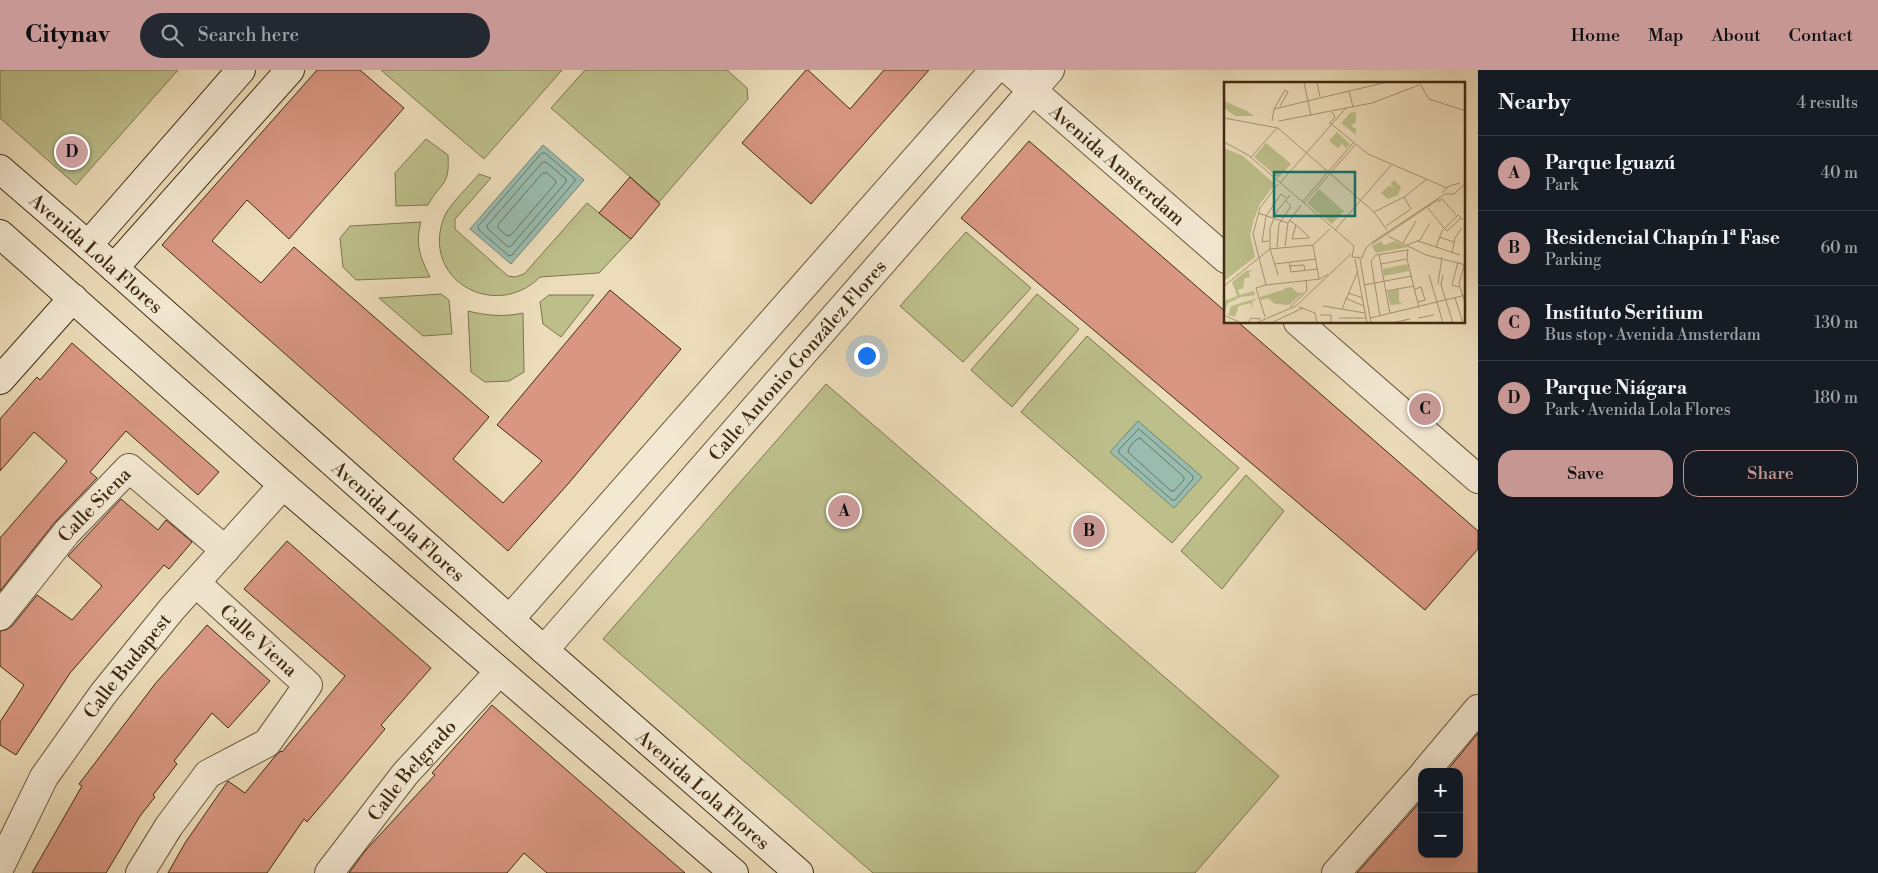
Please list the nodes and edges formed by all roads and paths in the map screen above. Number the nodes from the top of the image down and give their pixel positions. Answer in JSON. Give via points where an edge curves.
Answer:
{"nodes":[{"id":1,"x":240,"y":70,"type":"edge"},
{"id":2,"x":290,"y":70,"type":"edge"},
{"id":3,"x":994,"y":70,"type":"edge"},
{"id":4,"x":1009,"y":70,"type":"edge"},
{"id":5,"x":1050,"y":70,"type":"edge"},
{"id":6,"x":1032,"y":90,"type":"junction"},
{"id":7,"x":0,"y":169,"type":"edge"},
{"id":8,"x":0,"y":234,"type":"edge"},
{"id":9,"x":88,"y":244,"type":"junction"},
{"id":10,"x":1224,"y":257,"type":"edge"},
{"id":11,"x":114,"y":268,"type":"junction"},
{"id":12,"x":73,"y":298,"type":"junction"},
{"id":13,"x":1300,"y":324,"type":"edge"},
{"id":14,"x":0,"y":380,"type":"edge"},
{"id":15,"x":1478,"y":480,"type":"edge"},
{"id":16,"x":283,"y":485,"type":"junction"},
{"id":17,"x":225,"y":550,"type":"junction"},
{"id":18,"x":196,"y":583,"type":"junction"},
{"id":19,"x":0,"y":616,"type":"edge"},
{"id":20,"x":510,"y":620,"type":"junction"},
{"id":21,"x":544,"y":650,"type":"junction"},
{"id":22,"x":500,"y":672,"type":"junction"},
{"id":23,"x":1478,"y":709,"type":"edge"},
{"id":24,"x":1428,"y":768,"type":"edge"},
{"id":25,"x":1418,"y":781,"type":"edge"},
{"id":26,"x":0,"y":867,"type":"edge"},
{"id":27,"x":140,"y":873,"type":"edge"},
{"id":28,"x":329,"y":873,"type":"edge"},
{"id":29,"x":734,"y":873,"type":"edge"},
{"id":30,"x":799,"y":873,"type":"edge"},
{"id":31,"x":1336,"y":873,"type":"edge"}],
"edges":[{"from":1,"to":9,"type":"street"},
{"from":2,"to":11,"type":"street"},
{"from":3,"to":20,"type":"street"},
{"from":4,"to":6,"type":"street","name":"Avenida Amsterdam"},
{"from":5,"to":6,"type":"street","name":"Calle Antonio González Flores"},
{"from":6,"to":10,"type":"street","name":"Avenida Amsterdam"},
{"from":6,"to":21,"type":"street","name":"Calle Antonio González Flores"},
{"from":7,"to":9,"type":"street","name":"Avenida Lola Flores"},
{"from":8,"to":12,"type":"street"},
{"from":9,"to":11,"type":"street","name":"Avenida Lola Flores"},
{"from":11,"to":20,"type":"street","name":"Avenida Lola Flores"},
{"from":12,"to":14,"type":"street"},
{"from":12,"to":16,"type":"street"},
{"from":13,"to":15,"type":"street"},
{"from":16,"to":17,"type":"street","name":"Calle Budapest"},
{"from":16,"to":22,"type":"street"},
{"from":17,"to":18,"type":"street","name":"Calle Budapest"},
{"from":17,"to":19,"type":"street","name":"Calle Siena","via":[[129,468],[67,532]]},
{"from":18,"to":26,"type":"street","name":"Calle Budapest","via":[[103,694],[44,777]]},
{"from":18,"to":27,"type":"street","name":"Calle Viena","via":[[308,685],[267,743],[208,774],[169,826]]},
{"from":20,"to":21,"type":"street","name":"Avenida Lola Flores"},
{"from":21,"to":30,"type":"street","name":"Avenida Lola Flores"},
{"from":22,"to":28,"type":"street","name":"Calle Belgrado","via":[[405,774]]},
{"from":22,"to":29,"type":"street"},
{"from":23,"to":24,"type":"street"},
{"from":25,"to":31,"type":"street"}]}
